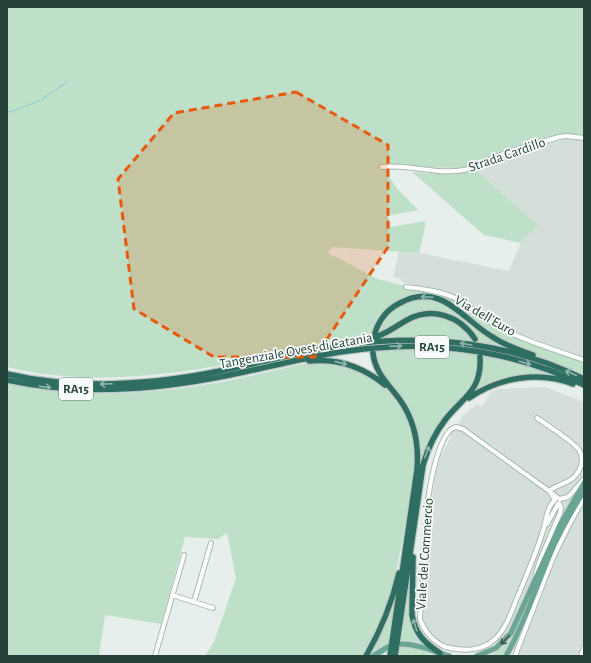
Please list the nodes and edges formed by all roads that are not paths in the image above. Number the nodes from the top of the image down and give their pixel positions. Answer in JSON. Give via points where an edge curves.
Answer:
{"nodes":[{"id":1,"x":584,"y":138,"type":"edge"},
{"id":2,"x":382,"y":167,"type":"dead end"},
{"id":3,"x":406,"y":287,"type":"dead end"},
{"id":4,"x":375,"y":332,"type":"dead end"},
{"id":5,"x":475,"y":339,"type":"dead end"},
{"id":6,"x":373,"y":353,"type":"dead end"},
{"id":7,"x":480,"y":357,"type":"dead end"},
{"id":8,"x":279,"y":359,"type":"junction"},
{"id":9,"x":584,"y":360,"type":"edge"},
{"id":10,"x":275,"y":365,"type":"junction"},
{"id":11,"x":558,"y":367,"type":"junction"},
{"id":12,"x":7,"y":374,"type":"edge"},
{"id":13,"x":584,"y":379,"type":"edge"},
{"id":14,"x":7,"y":380,"type":"edge"},
{"id":15,"x":584,"y":385,"type":"edge"},
{"id":16,"x":584,"y":389,"type":"edge"},
{"id":17,"x":394,"y":392,"type":"junction"},
{"id":18,"x":458,"y":405,"type":"junction"},
{"id":19,"x":537,"y":418,"type":"dead end"},
{"id":20,"x":584,"y":479,"type":"edge"},
{"id":21,"x":584,"y":482,"type":"edge"},
{"id":22,"x":584,"y":491,"type":"edge"},
{"id":23,"x":549,"y":492,"type":"junction"},
{"id":24,"x":584,"y":498,"type":"edge"},
{"id":25,"x":558,"y":501,"type":"junction"},
{"id":26,"x":417,"y":502,"type":"junction"},
{"id":27,"x":411,"y":510,"type":"junction"},
{"id":28,"x":211,"y":543,"type":"dead end"},
{"id":29,"x":184,"y":555,"type":"dead end"},
{"id":30,"x":534,"y":580,"type":"junction"},
{"id":31,"x":172,"y":595,"type":"junction"},
{"id":32,"x":194,"y":602,"type":"junction"},
{"id":33,"x":213,"y":608,"type":"dead end"},
{"id":34,"x":400,"y":644,"type":"dead end"},
{"id":35,"x":515,"y":645,"type":"junction"},
{"id":36,"x":388,"y":647,"type":"dead end"},
{"id":37,"x":584,"y":648,"type":"edge"},
{"id":38,"x":438,"y":655,"type":"edge"},
{"id":39,"x":155,"y":656,"type":"edge"},
{"id":40,"x":366,"y":656,"type":"edge"},
{"id":41,"x":373,"y":656,"type":"edge"},
{"id":42,"x":390,"y":656,"type":"edge"},
{"id":43,"x":396,"y":656,"type":"edge"},
{"id":44,"x":449,"y":656,"type":"edge"},
{"id":45,"x":477,"y":656,"type":"edge"},
{"id":46,"x":507,"y":656,"type":"edge"},
{"id":47,"x":514,"y":656,"type":"edge"},
{"id":48,"x":581,"y":656,"type":"edge"}],
"edges":[{"from":1,"to":2,"type":"street","name":"Strada Cardillo","via":[[559,137],[463,170]]},
{"from":3,"to":9,"type":"street","name":"Via dell'Euro","via":[[420,288],[456,299],[500,327],[537,344]]},
{"from":11,"to":4,"type":"highway","one_way":true,"via":[[545,359],[496,340],[453,305],[430,297],[412,298],[395,306],[382,319]]},
{"from":5,"to":8,"type":"highway","via":[[468,329],[453,319],[439,314],[428,314],[412,318],[378,337],[310,349]]},
{"from":6,"to":17,"type":"highway","via":[[377,371]]},
{"from":7,"to":18,"type":"highway","via":[[477,383]]},
{"from":11,"to":8,"type":"highway","name":"Tangenziale Ovest di Catania","number":"RA15","one_way":true,"via":[[494,348],[457,342],[412,340],[350,344]]},
{"from":8,"to":12,"type":"highway","name":"Tangenziale Ovest di Catania","number":"RA15","one_way":true,"via":[[194,376],[126,383],[68,383]]},
{"from":14,"to":10,"type":"highway","name":"Tangenziale Ovest di Catania","number":"RA15","one_way":true,"via":[[60,388],[146,388]]},
{"from":10,"to":15,"type":"highway","name":"Tangenziale Ovest di Catania","number":"RA15","one_way":true,"via":[[355,350],[397,346],[438,347],[511,359],[551,371]]},
{"from":10,"to":17,"type":"highway","one_way":true,"via":[[315,361],[338,362],[370,374]]},
{"from":13,"to":11,"type":"highway","name":"Tangenziale Ovest di Catania","number":"RA15","one_way":true},
{"from":16,"to":18,"type":"highway","via":[[554,378],[518,378],[486,388]]},
{"from":17,"to":27,"type":"highway","via":[[410,418],[416,439],[418,460]]},
{"from":26,"to":18,"type":"highway","one_way":true,"via":[[428,449],[440,427]]},
{"from":19,"to":23,"type":"street","via":[[577,447],[582,457],[580,468],[572,478]]},
{"from":20,"to":25,"type":"street","via":[[568,497]]},
{"from":21,"to":30,"type":"main road"},
{"from":22,"to":35,"type":"main road","via":[[559,536]]},
{"from":23,"to":25,"type":"street"},
{"from":23,"to":25,"type":"street","name":"Viale del Commercio","via":[[463,429],[456,426],[451,429],[436,458],[428,496],[420,619],[434,640],[444,646],[467,650],[479,648],[496,639],[507,622],[550,507]]},
{"from":24,"to":35,"type":"street","via":[[553,558]]},
{"from":25,"to":30,"type":"street","via":[[560,513]]},
{"from":38,"to":26,"type":"highway","one_way":true,"via":[[421,639],[412,615],[412,558]]},
{"from":26,"to":43,"type":"highway"},
{"from":27,"to":40,"type":"highway","via":[[392,600],[384,623]]},
{"from":27,"to":42,"type":"highway"},
{"from":28,"to":32,"type":"street"},
{"from":29,"to":31,"type":"street"},
{"from":30,"to":45,"type":"main road","one_way":true,"via":[[517,623],[508,638],[496,648]]},
{"from":31,"to":32,"type":"street"},
{"from":31,"to":39,"type":"street"},
{"from":32,"to":33,"type":"street"},
{"from":34,"to":38,"type":"main road","via":[[411,644]]},
{"from":35,"to":46,"type":"main road"},
{"from":35,"to":47,"type":"street"},
{"from":36,"to":41,"type":"main road"},
{"from":37,"to":48,"type":"street"},
{"from":38,"to":44,"type":"main road"}]}
